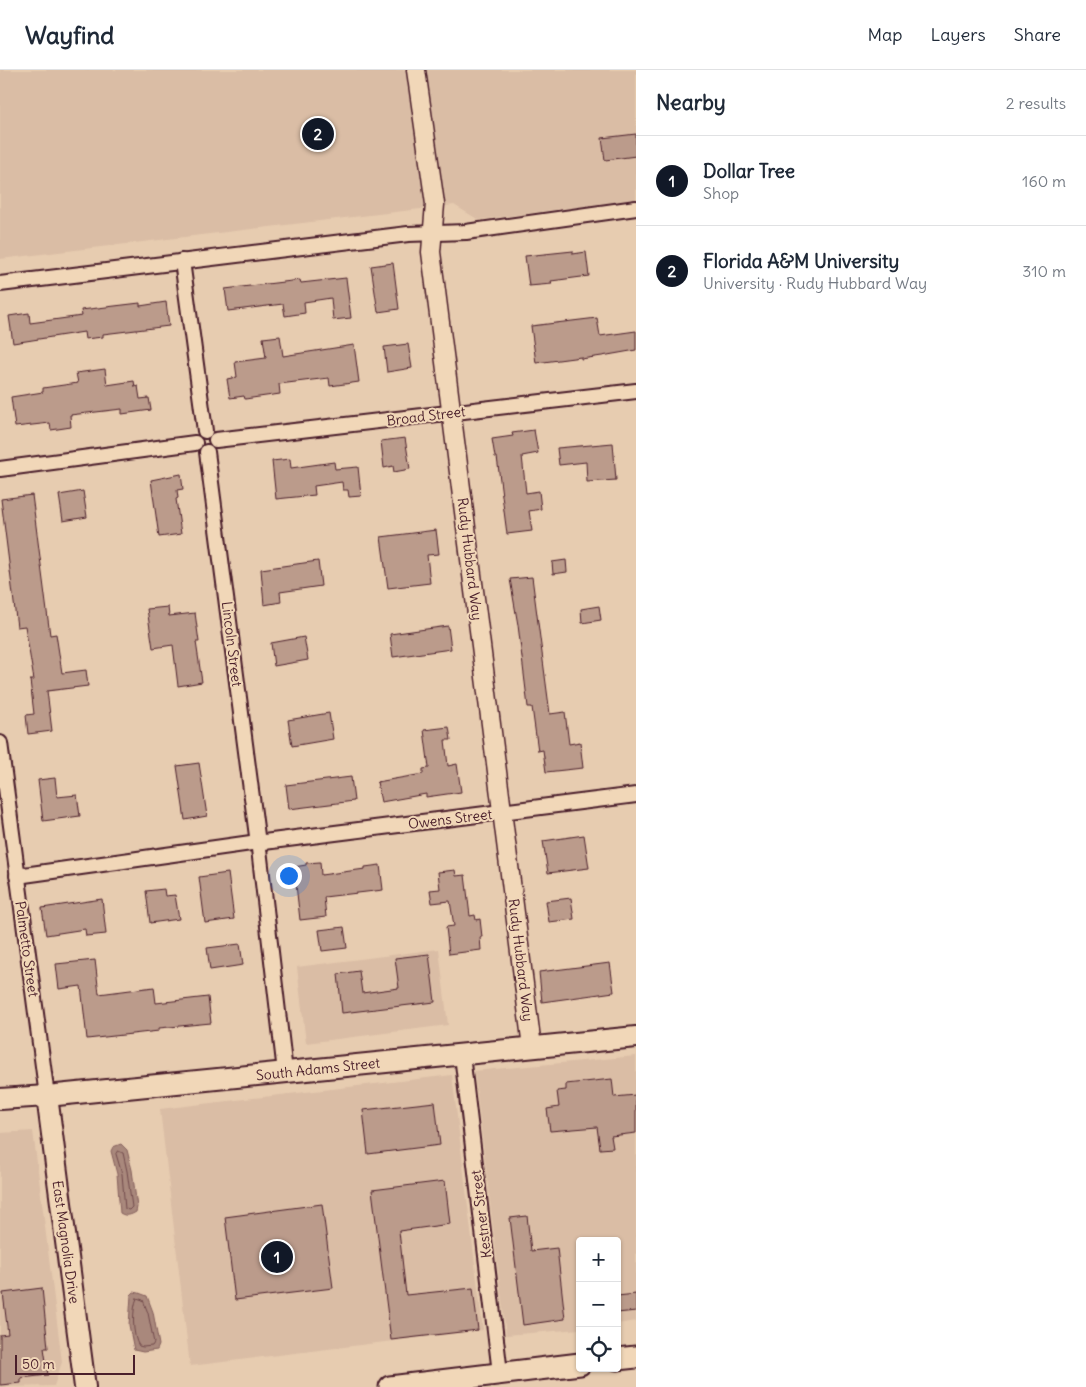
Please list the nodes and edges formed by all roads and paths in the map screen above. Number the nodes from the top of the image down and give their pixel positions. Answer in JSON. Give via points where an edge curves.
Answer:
{"nodes":[{"id":1,"x":416,"y":70,"type":"edge"},
{"id":2,"x":636,"y":208,"type":"edge"},
{"id":3,"x":433,"y":232,"type":"junction"},
{"id":4,"x":182,"y":261,"type":"junction"},
{"id":5,"x":0,"y":284,"type":"edge"},
{"id":6,"x":636,"y":391,"type":"edge"},
{"id":7,"x":452,"y":414,"type":"junction"},
{"id":8,"x":205,"y":431,"type":"junction"},
{"id":9,"x":216,"y":440,"type":"junction"},
{"id":10,"x":196,"y":443,"type":"junction"},
{"id":11,"x":207,"y":452,"type":"junction"},
{"id":12,"x":0,"y":469,"type":"edge"},
{"id":13,"x":0,"y":743,"type":"edge"},
{"id":14,"x":636,"y":795,"type":"edge"},
{"id":15,"x":502,"y":812,"type":"junction"},
{"id":16,"x":258,"y":843,"type":"junction"},
{"id":17,"x":17,"y":876,"type":"junction"},
{"id":18,"x":636,"y":1037,"type":"edge"},
{"id":19,"x":532,"y":1047,"type":"junction"},
{"id":20,"x":462,"y":1055,"type":"junction"},
{"id":21,"x":285,"y":1072,"type":"junction"},
{"id":22,"x":47,"y":1096,"type":"junction"},
{"id":23,"x":0,"y":1099,"type":"edge"},
{"id":24,"x":636,"y":1357,"type":"edge"},
{"id":25,"x":621,"y":1359,"type":"edge"},
{"id":26,"x":576,"y":1364,"type":"edge"},
{"id":27,"x":500,"y":1373,"type":"junction"},
{"id":28,"x":85,"y":1387,"type":"edge"},
{"id":29,"x":390,"y":1387,"type":"edge"}],
"edges":[{"from":1,"to":3,"type":"street","name":"Rudy Hubbard Way","via":[[435,204]]},
{"from":2,"to":3,"type":"street","via":[[466,232]]},
{"from":3,"to":4,"type":"street"},
{"from":3,"to":7,"type":"street","name":"Rudy Hubbard Way","via":[[431,252]]},
{"from":4,"to":5,"type":"street"},
{"from":4,"to":8,"type":"street"},
{"from":6,"to":7,"type":"street","name":"Broad Street"},
{"from":7,"to":9,"type":"street","name":"Broad Street"},
{"from":7,"to":15,"type":"street","name":"Rudy Hubbard Way"},
{"from":8,"to":9,"type":"street"},
{"from":8,"to":10,"type":"street","via":[[198,435]]},
{"from":9,"to":11,"type":"street","via":[[214,448]]},
{"from":10,"to":11,"type":"street","via":[[200,450]]},
{"from":10,"to":12,"type":"street"},
{"from":11,"to":16,"type":"street","name":"Lincoln Street"},
{"from":13,"to":17,"type":"street","name":"Palmetto Street"},
{"from":14,"to":15,"type":"street","name":"Owens Street"},
{"from":15,"to":16,"type":"street","name":"Owens Street"},
{"from":15,"to":19,"type":"street","name":"Rudy Hubbard Way"},
{"from":16,"to":17,"type":"street","name":"Owens Street"},
{"from":16,"to":21,"type":"street","name":"Lincoln Street"},
{"from":17,"to":22,"type":"street","name":"Palmetto Street"},
{"from":18,"to":19,"type":"main road","name":"South Adams Street"},
{"from":19,"to":20,"type":"main road","name":"South Adams Street"},
{"from":20,"to":21,"type":"main road","name":"South Adams Street"},
{"from":20,"to":27,"type":"street","name":"Kestner Street"},
{"from":21,"to":22,"type":"main road","name":"South Adams Street"},
{"from":22,"to":23,"type":"main road","name":"South Adams Street"},
{"from":22,"to":28,"type":"main road","name":"East Magnolia Drive"},
{"from":24,"to":25,"type":"main road"},
{"from":26,"to":27,"type":"main road"},
{"from":27,"to":29,"type":"main road"}]}
